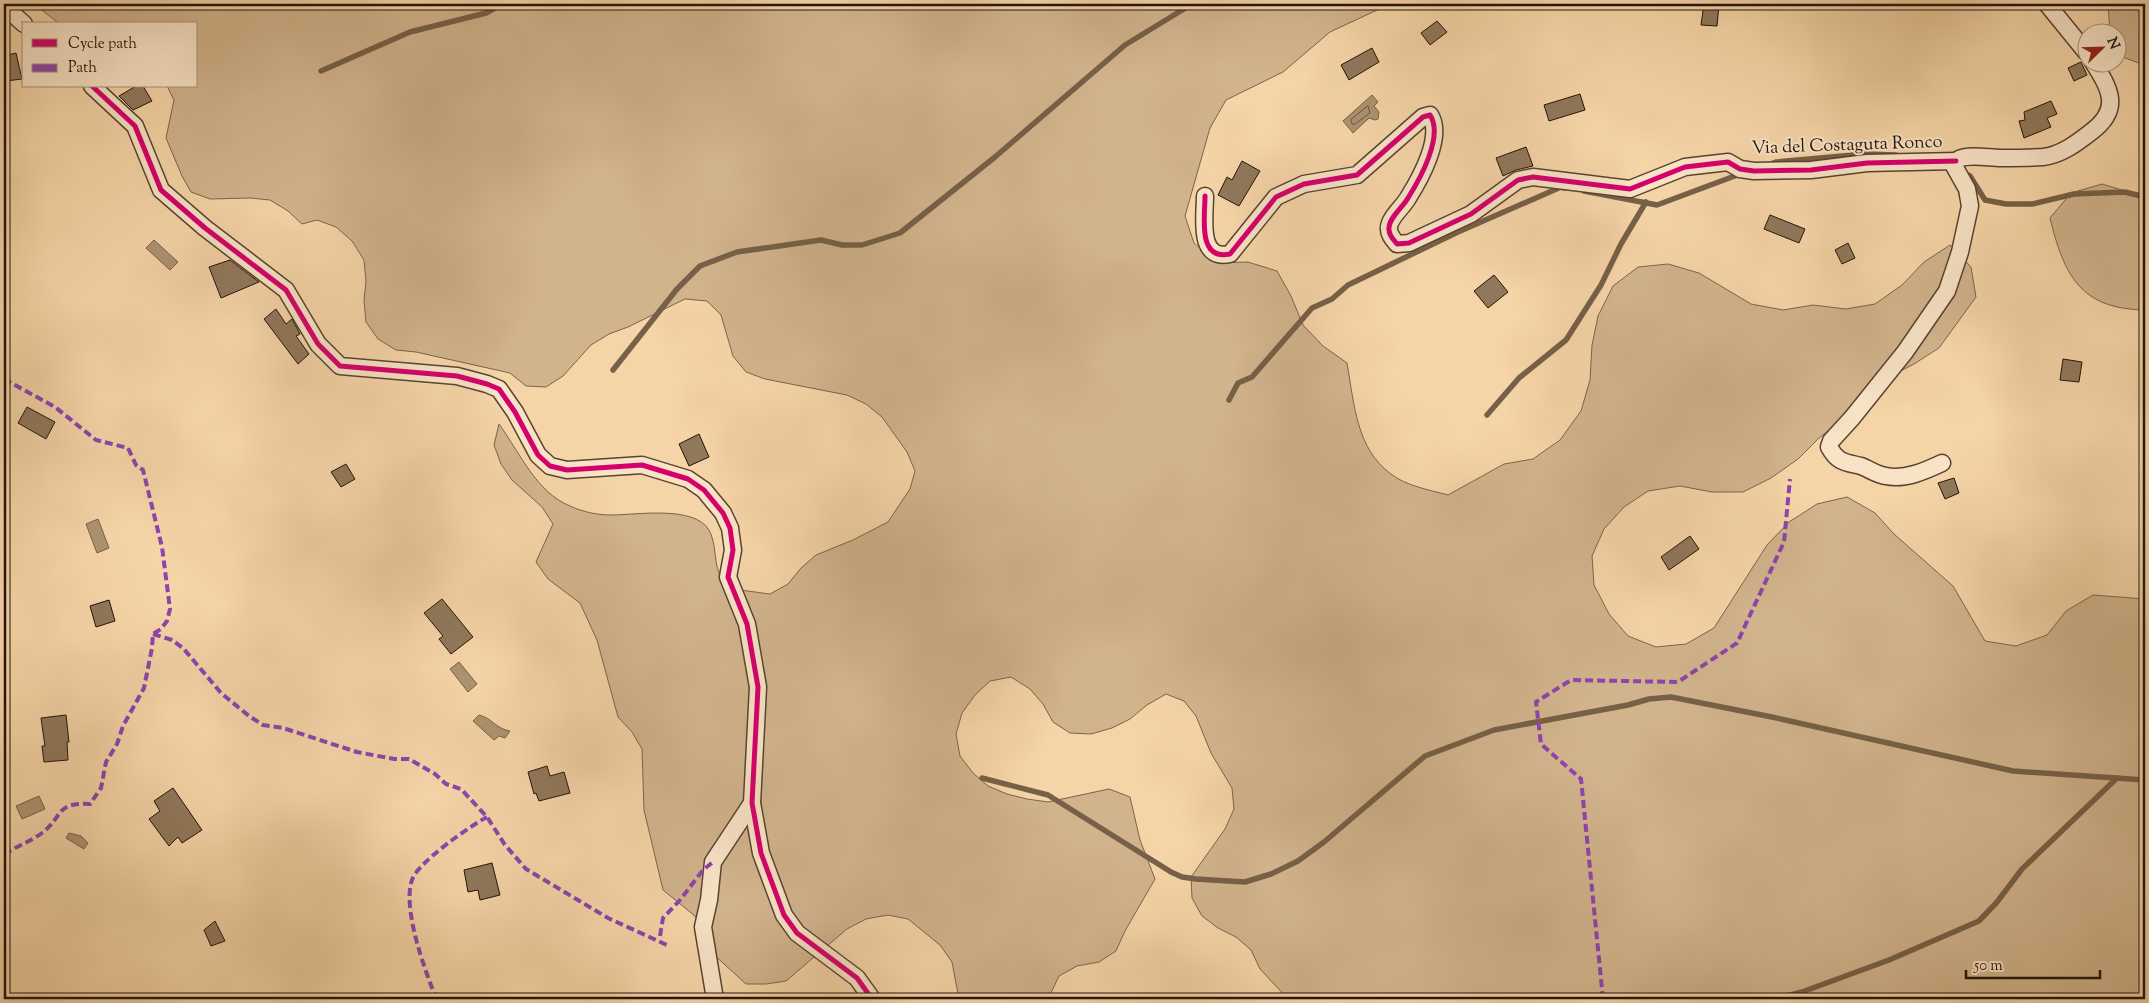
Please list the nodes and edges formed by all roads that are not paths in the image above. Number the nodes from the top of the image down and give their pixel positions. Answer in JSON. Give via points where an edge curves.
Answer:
{"nodes":[{"id":1,"x":2047,"y":4,"type":"edge"},
{"id":2,"x":4,"y":6,"type":"edge"},
{"id":3,"x":22,"y":22,"type":"edge"},
{"id":4,"x":2076,"y":40,"type":"edge"},
{"id":5,"x":2099,"y":72,"type":"edge"},
{"id":6,"x":94,"y":88,"type":"edge"},
{"id":7,"x":1956,"y":161,"type":"junction"},
{"id":8,"x":1205,"y":196,"type":"dead end"},
{"id":9,"x":1942,"y":463,"type":"dead end"},
{"id":10,"x":752,"y":803,"type":"junction"},
{"id":11,"x":715,"y":999,"type":"edge"},
{"id":12,"x":872,"y":999,"type":"edge"}],
"edges":[{"from":1,"to":4,"type":"street"},
{"from":2,"to":3,"type":"street"},
{"from":5,"to":7,"type":"street","name":"Via del Costaguta Ronco","via":[[2110,92],[2111,104],[2097,128],[2071,147],[2045,156],[1980,156]]},
{"from":6,"to":10,"type":"street","via":[[136,126],[161,190],[286,290],[318,344],[340,366],[457,376],[487,384],[499,389],[538,455],[550,466],[567,470],[642,465],[688,480],[704,490],[723,513],[730,528],[733,550],[728,577],[747,624],[758,687]]},
{"from":7,"to":8,"type":"street","name":"Via del Costaguta Ronco","via":[[1754,171],[1740,169],[1728,162],[1685,167],[1630,188],[1533,177],[1518,180],[1471,214],[1409,244],[1398,244],[1390,234],[1390,222],[1408,198],[1433,147],[1434,126],[1430,115],[1357,175],[1304,184],[1276,197],[1230,254],[1218,255],[1206,243]]},
{"from":7,"to":9,"type":"street","name":"Via del Costaguta Ronco","via":[[1954,169],[1967,189],[1970,206],[1947,291],[1906,352],[1829,447],[1835,458],[1886,476],[1916,474]]},
{"from":10,"to":11,"type":"street","via":[[713,862],[703,926]]},
{"from":10,"to":12,"type":"street","via":[[761,853],[784,915],[797,933],[857,978]]}]}
